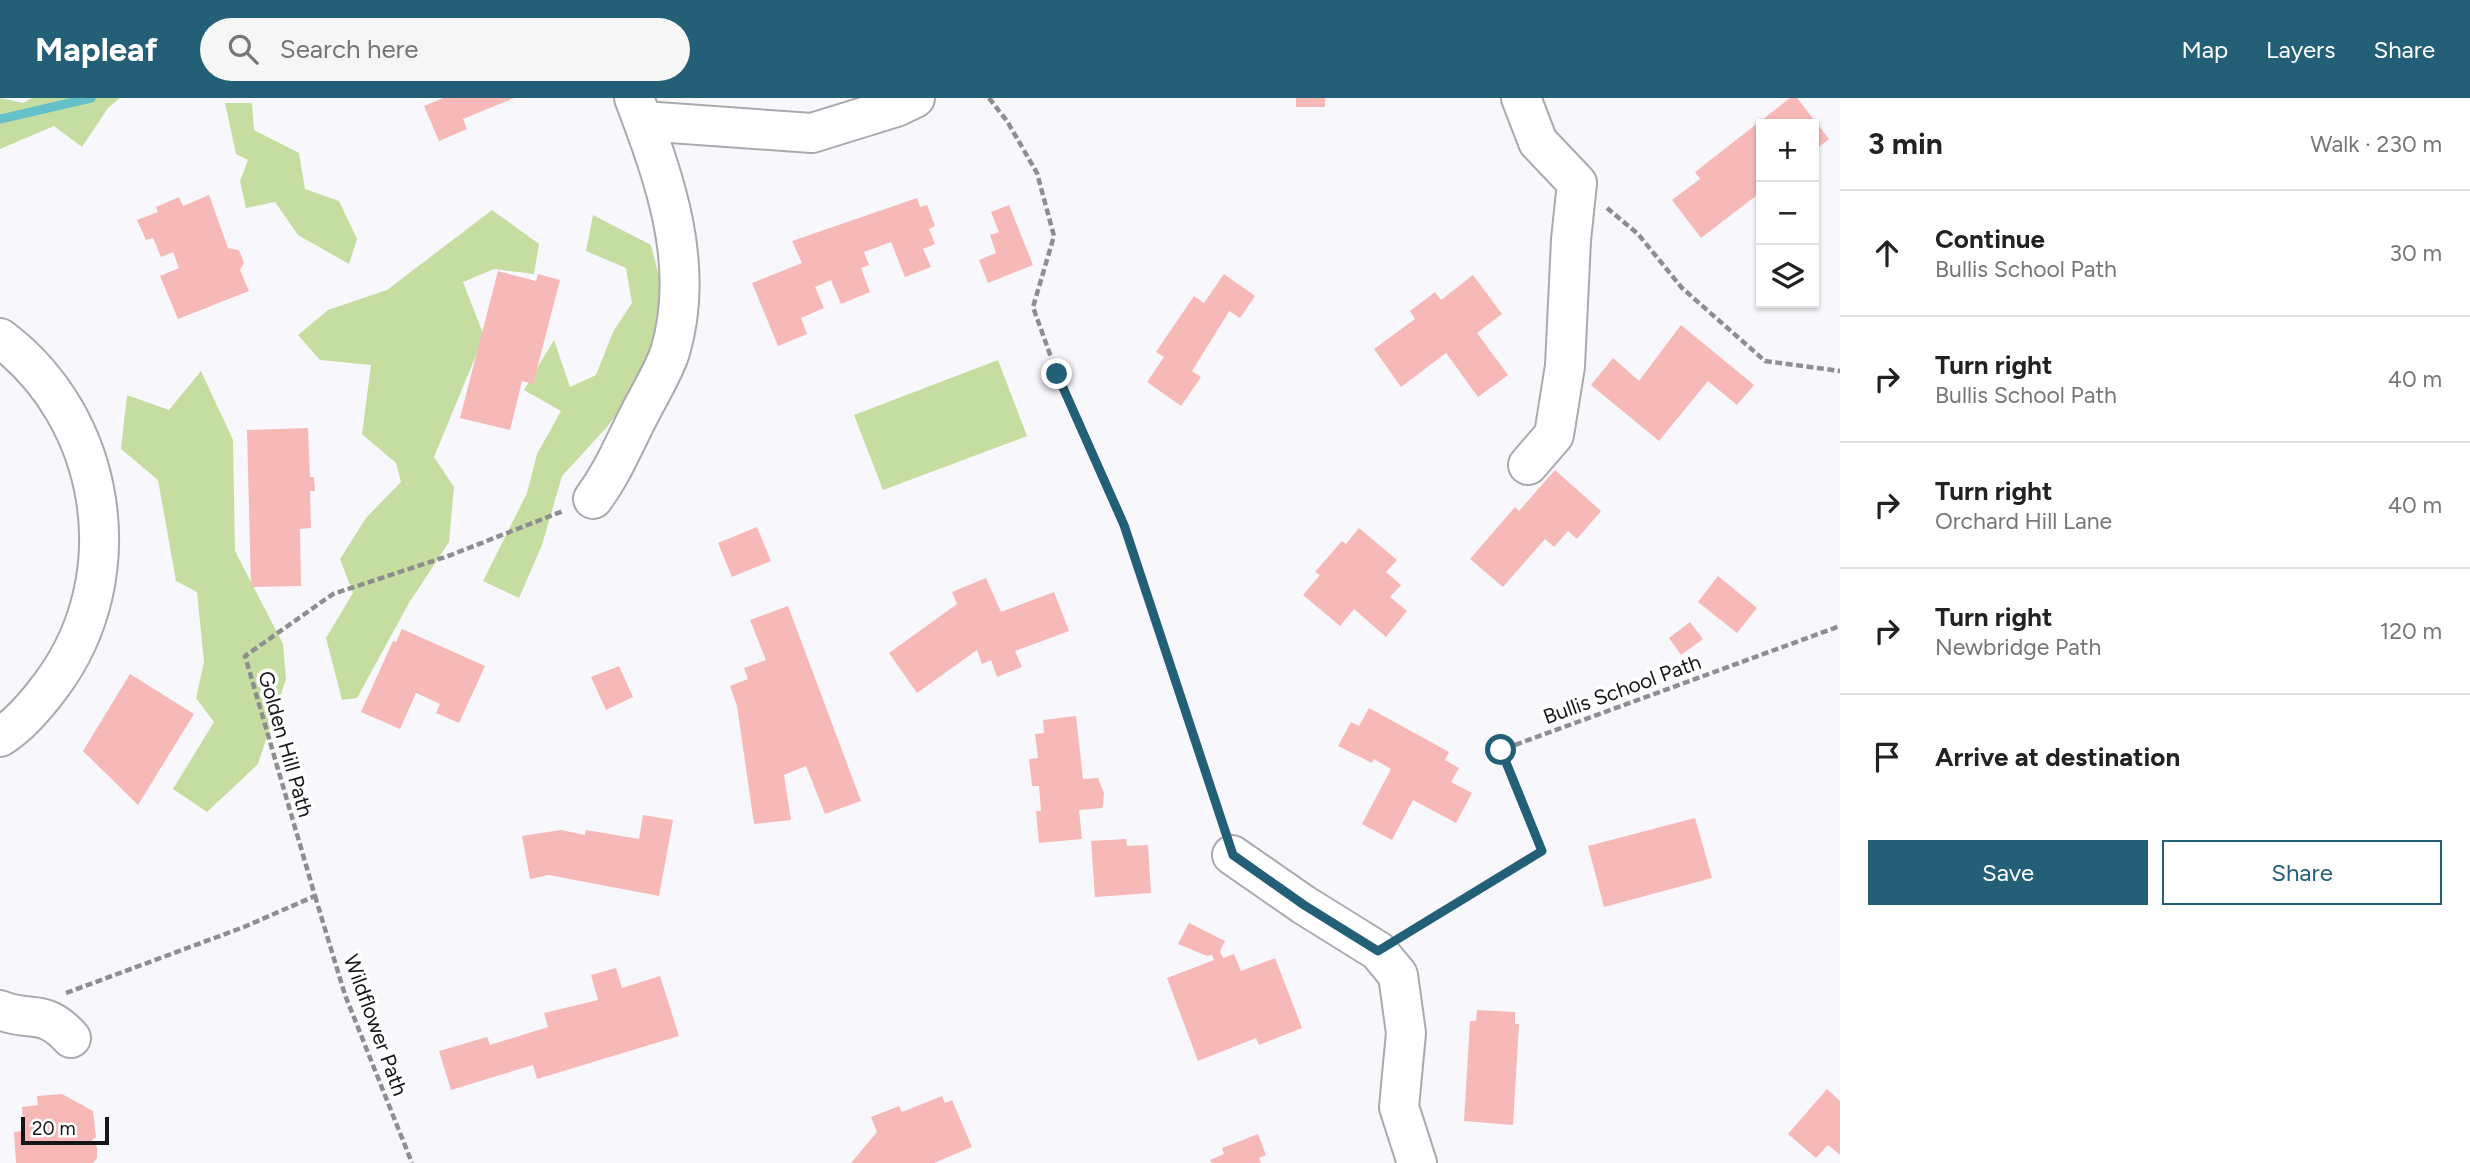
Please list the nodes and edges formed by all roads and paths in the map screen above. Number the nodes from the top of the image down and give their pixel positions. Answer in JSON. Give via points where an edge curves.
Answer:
{"nodes":[{"id":1,"x":915,"y":98,"type":"edge"},
{"id":2,"x":989,"y":98,"type":"edge"},
{"id":3,"x":1521,"y":98,"type":"edge"},
{"id":4,"x":638,"y":109,"type":"edge"},
{"id":5,"x":1577,"y":183,"type":"junction"},
{"id":6,"x":0,"y":338,"type":"edge"},
{"id":7,"x":1840,"y":371,"type":"edge"},
{"id":8,"x":1528,"y":465,"type":"dead end"},
{"id":9,"x":593,"y":499,"type":"joint"},
{"id":10,"x":1840,"y":626,"type":"edge"},
{"id":11,"x":0,"y":737,"type":"edge"},
{"id":12,"x":1233,"y":855,"type":"joint"},
{"id":13,"x":315,"y":896,"type":"junction"},
{"id":14,"x":1378,"y":951,"type":"junction"},
{"id":15,"x":63,"y":994,"type":"dead end"},
{"id":16,"x":0,"y":1010,"type":"edge"},
{"id":17,"x":71,"y":1038,"type":"dead end"},
{"id":18,"x":412,"y":1163,"type":"edge"},
{"id":19,"x":1417,"y":1163,"type":"edge"}],
"edges":[{"from":1,"to":4,"type":"street","via":[[812,133]]},
{"from":2,"to":12,"type":"path","via":[[1037,173],[1054,236],[1033,307],[1057,374],[1124,525]]},
{"from":3,"to":5,"type":"street","via":[[1538,142]]},
{"from":4,"to":9,"type":"street","via":[[667,186],[678,249],[679,309],[669,354],[615,469]]},
{"from":5,"to":7,"type":"path","via":[[1638,234],[1682,288],[1765,361]]},
{"from":5,"to":8,"type":"street","via":[[1565,366],[1554,435]]},
{"from":6,"to":11,"type":"street","via":[[25,357],[64,407],[87,458],[100,513],[97,574],[84,627],[66,666],[41,699]]},
{"from":9,"to":13,"type":"path","name":"Golden Hill Path","via":[[451,555],[333,594],[244,656]]},
{"from":10,"to":14,"type":"path","name":"Bullis School Path","via":[[1501,750],[1542,851]]},
{"from":12,"to":14,"type":"street"},
{"from":13,"to":15,"type":"path"},
{"from":13,"to":18,"type":"path","name":"Wildflower Path","via":[[345,995]]},
{"from":14,"to":19,"type":"street","via":[[1398,975],[1406,1033],[1399,1107]]},
{"from":16,"to":17,"type":"street","via":[[46,1017]]}]}
